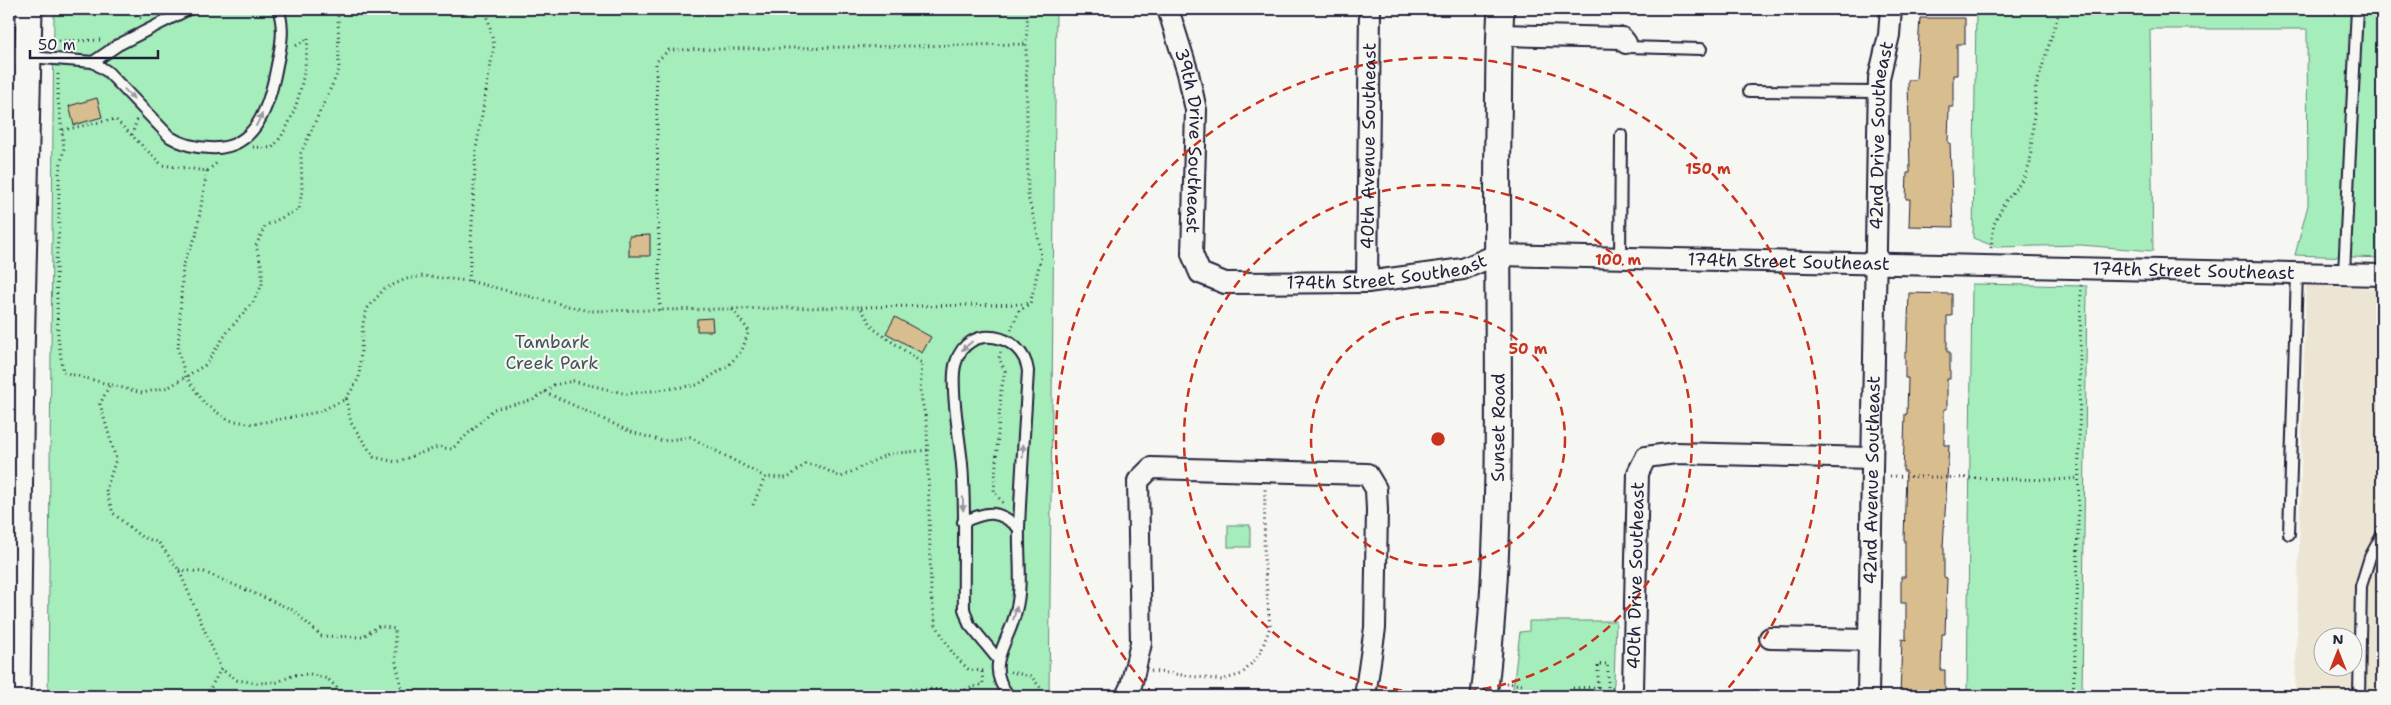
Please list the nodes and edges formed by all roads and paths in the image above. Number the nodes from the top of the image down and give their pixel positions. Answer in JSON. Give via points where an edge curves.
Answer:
{"nodes":[{"id":1,"x":29,"y":9,"type":"edge"},
{"id":2,"x":132,"y":9,"type":"edge"},
{"id":3,"x":189,"y":9,"type":"edge"},
{"id":4,"x":278,"y":9,"type":"edge"},
{"id":5,"x":338,"y":9,"type":"edge"},
{"id":6,"x":486,"y":9,"type":"edge"},
{"id":7,"x":1028,"y":9,"type":"edge"},
{"id":8,"x":1168,"y":9,"type":"edge"},
{"id":9,"x":1370,"y":9,"type":"edge"},
{"id":10,"x":1501,"y":9,"type":"edge"},
{"id":11,"x":1891,"y":9,"type":"edge"},
{"id":12,"x":2060,"y":9,"type":"edge"},
{"id":13,"x":2357,"y":9,"type":"edge"},
{"id":14,"x":137,"y":24,"type":"dead end"},
{"id":15,"x":1500,"y":35,"type":"junction"},
{"id":16,"x":104,"y":39,"type":"dead end"},
{"id":17,"x":292,"y":39,"type":"dead end"},
{"id":18,"x":59,"y":41,"type":"dead end"},
{"id":19,"x":1626,"y":43,"type":"joint"},
{"id":20,"x":1026,"y":44,"type":"junction"},
{"id":21,"x":1701,"y":49,"type":"dead end"},
{"id":22,"x":18,"y":57,"type":"edge"},
{"id":23,"x":93,"y":62,"type":"junction"},
{"id":24,"x":58,"y":74,"type":"dead end"},
{"id":25,"x":1749,"y":91,"type":"dead end"},
{"id":26,"x":1878,"y":92,"type":"junction"},
{"id":27,"x":63,"y":130,"type":"junction"},
{"id":28,"x":1621,"y":135,"type":"dead end"},
{"id":29,"x":246,"y":151,"type":"dead end"},
{"id":30,"x":223,"y":160,"type":"dead end"},
{"id":31,"x":207,"y":171,"type":"junction"},
{"id":32,"x":1496,"y":255,"type":"junction"},
{"id":33,"x":1620,"y":258,"type":"junction"},
{"id":34,"x":1876,"y":263,"type":"junction"},
{"id":35,"x":1990,"y":265,"type":"junction"},
{"id":36,"x":2081,"y":267,"type":"junction"},
{"id":37,"x":2296,"y":272,"type":"junction"},
{"id":38,"x":1200,"y":274,"type":"joint"},
{"id":39,"x":2344,"y":274,"type":"junction"},
{"id":40,"x":2382,"y":275,"type":"edge"},
{"id":41,"x":469,"y":281,"type":"junction"},
{"id":42,"x":1367,"y":282,"type":"junction"},
{"id":43,"x":1030,"y":304,"type":"junction"},
{"id":44,"x":860,"y":307,"type":"junction"},
{"id":45,"x":732,"y":309,"type":"junction"},
{"id":46,"x":660,"y":310,"type":"junction"},
{"id":47,"x":1006,"y":341,"type":"junction"},
{"id":48,"x":15,"y":358,"type":"edge"},
{"id":49,"x":186,"y":377,"type":"junction"},
{"id":50,"x":110,"y":386,"type":"junction"},
{"id":51,"x":545,"y":391,"type":"junction"},
{"id":52,"x":346,"y":399,"type":"junction"},
{"id":53,"x":928,"y":450,"type":"junction"},
{"id":54,"x":1872,"y":467,"type":"junction"},
{"id":55,"x":1266,"y":471,"type":"junction"},
{"id":56,"x":765,"y":477,"type":"junction"},
{"id":57,"x":2079,"y":478,"type":"junction"},
{"id":58,"x":753,"y":505,"type":"dead end"},
{"id":59,"x":1007,"y":518,"type":"junction"},
{"id":60,"x":963,"y":522,"type":"junction"},
{"id":61,"x":1019,"y":528,"type":"junction"},
{"id":62,"x":2289,"y":534,"type":"dead end"},
{"id":63,"x":2382,"y":535,"type":"edge"},
{"id":64,"x":179,"y":570,"type":"junction"},
{"id":65,"x":1770,"y":638,"type":"dead end"},
{"id":66,"x":1868,"y":640,"type":"junction"},
{"id":67,"x":997,"y":658,"type":"junction"},
{"id":68,"x":1136,"y":668,"type":"junction"},
{"id":69,"x":221,"y":669,"type":"junction"},
{"id":70,"x":982,"y":671,"type":"junction"},
{"id":71,"x":998,"y":671,"type":"junction"},
{"id":72,"x":1485,"y":689,"type":"edge"},
{"id":73,"x":1631,"y":693,"type":"edge"},
{"id":74,"x":16,"y":696,"type":"edge"},
{"id":75,"x":206,"y":696,"type":"edge"},
{"id":76,"x":346,"y":696,"type":"edge"},
{"id":77,"x":403,"y":696,"type":"edge"},
{"id":78,"x":623,"y":696,"type":"edge"},
{"id":79,"x":674,"y":696,"type":"edge"},
{"id":80,"x":886,"y":696,"type":"edge"},
{"id":81,"x":1008,"y":696,"type":"edge"},
{"id":82,"x":1047,"y":696,"type":"edge"},
{"id":83,"x":1126,"y":696,"type":"edge"},
{"id":84,"x":1364,"y":696,"type":"edge"},
{"id":85,"x":1523,"y":696,"type":"edge"},
{"id":86,"x":1535,"y":696,"type":"edge"},
{"id":87,"x":1868,"y":696,"type":"edge"},
{"id":88,"x":2073,"y":696,"type":"edge"},
{"id":89,"x":2360,"y":696,"type":"edge"}],
"edges":[{"from":1,"to":22,"type":"street"},
{"from":2,"to":14,"type":"path","via":[[127,11],[146,20]]},
{"from":3,"to":23,"type":"lane","via":[[118,45]]},
{"from":23,"to":4,"type":"lane","one_way":true,"via":[[108,72],[170,137],[197,148],[220,149],[247,138],[258,125],[272,92],[282,27]]},
{"from":5,"to":49,"type":"path","via":[[339,70],[301,153],[299,209],[265,226],[256,246],[262,268],[262,285],[206,365]]},
{"from":6,"to":41,"type":"path","via":[[494,45],[476,149]]},
{"from":7,"to":20,"type":"path"},
{"from":8,"to":38,"type":"street","name":"39th Drive Southeast","via":[[1196,110],[1192,254]]},
{"from":9,"to":42,"type":"street","name":"40th Avenue Southeast"},
{"from":10,"to":15,"type":"street","name":"Sunset Road"},
{"from":11,"to":26,"type":"street","name":"42nd Drive Southeast"},
{"from":12,"to":35,"type":"path","via":[[2036,87],[2030,164],[1994,224]]},
{"from":13,"to":39,"type":"lane"},
{"from":15,"to":19,"type":"street","via":[[1622,38]]},
{"from":15,"to":32,"type":"street","name":"Sunset Road"},
{"from":16,"to":18,"type":"path"},
{"from":17,"to":29,"type":"path","via":[[291,49],[308,38],[296,108],[282,138],[272,148],[251,147]]},
{"from":19,"to":21,"type":"lane","via":[[1627,47]]},
{"from":20,"to":43,"type":"path","via":[[1028,196],[1041,257]]},
{"from":20,"to":46,"type":"path","via":[[669,50],[656,62]]},
{"from":22,"to":23,"type":"lane"},
{"from":22,"to":48,"type":"street"},
{"from":24,"to":27,"type":"path"},
{"from":25,"to":26,"type":"lane"},
{"from":26,"to":34,"type":"street","name":"42nd Drive Southeast"},
{"from":27,"to":31,"type":"path","via":[[115,119],[162,165]]},
{"from":27,"to":50,"type":"path","via":[[56,262],[58,337],[63,372]]},
{"from":28,"to":33,"type":"lane"},
{"from":30,"to":31,"type":"path"},
{"from":31,"to":49,"type":"path","via":[[196,236],[183,264],[178,350]]},
{"from":32,"to":33,"type":"street","name":"174th Street Southeast"},
{"from":32,"to":42,"type":"street","name":"174th Street Southeast","via":[[1462,269]]},
{"from":32,"to":72,"type":"street","name":"Sunset Road","via":[[1499,465],[1492,626]]},
{"from":33,"to":34,"type":"street","name":"174th Street Southeast"},
{"from":34,"to":35,"type":"street","name":"174th Street Southeast"},
{"from":34,"to":54,"type":"street","name":"42nd Avenue Southeast"},
{"from":35,"to":36,"type":"street","name":"174th Street Southeast"},
{"from":36,"to":37,"type":"street","name":"174th Street Southeast"},
{"from":36,"to":57,"type":"path"},
{"from":37,"to":39,"type":"street","name":"174th Street Southeast"},
{"from":37,"to":62,"type":"lane"},
{"from":38,"to":42,"type":"street","name":"174th Street Southeast","via":[[1224,283]]},
{"from":39,"to":40,"type":"street","name":"174th Street Southeast"},
{"from":41,"to":46,"type":"path","via":[[588,310]]},
{"from":41,"to":52,"type":"path","via":[[422,276],[394,283],[376,296],[363,323],[359,378]]},
{"from":43,"to":44,"type":"path"},
{"from":43,"to":47,"type":"path","via":[[1019,311]]},
{"from":44,"to":45,"type":"path"},
{"from":44,"to":53,"type":"path","via":[[874,329],[922,363],[920,391],[928,424]]},
{"from":45,"to":46,"type":"path"},
{"from":45,"to":51,"type":"path","via":[[749,331],[742,350],[730,364],[697,385],[627,394],[573,381],[554,385]]},
{"from":47,"to":59,"type":"path","via":[[999,358],[1005,371],[994,492],[1005,506]]},
{"from":47,"to":60,"type":"lane","one_way":true,"via":[[990,336],[980,337],[961,350],[953,372],[962,466]]},
{"from":61,"to":47,"type":"lane","one_way":true,"via":[[1028,371],[1021,352]]},
{"from":48,"to":74,"type":"street"},
{"from":49,"to":50,"type":"path","via":[[170,387],[142,393]]},
{"from":49,"to":52,"type":"path","via":[[204,404],[228,420],[254,424],[318,412]]},
{"from":50,"to":64,"type":"path","via":[[100,404],[116,459],[106,490],[114,513],[140,536],[159,543]]},
{"from":51,"to":52,"type":"path","via":[[533,400],[494,409],[452,449],[438,447],[396,462],[374,457],[350,422]]},
{"from":51,"to":56,"type":"path","via":[[631,432],[662,442],[690,437]]},
{"from":53,"to":56,"type":"path","via":[[888,454],[841,477],[818,466],[805,464],[788,478]]},
{"from":53,"to":70,"type":"path","via":[[930,595],[936,625],[953,654],[969,670]]},
{"from":54,"to":57,"type":"path","via":[[2056,480]]},
{"from":54,"to":66,"type":"street","name":"42nd Avenue Southeast"},
{"from":54,"to":73,"type":"street","name":"40th Drive Southeast","via":[[1676,453],[1646,457],[1638,474]]},
{"from":55,"to":68,"type":"path","via":[[1264,557],[1270,627],[1260,654],[1242,674],[1222,680]]},
{"from":55,"to":68,"type":"street","via":[[1151,468],[1138,481],[1141,643]]},
{"from":55,"to":84,"type":"street","via":[[1367,474],[1373,480],[1377,510],[1374,628]]},
{"from":56,"to":58,"type":"path"},
{"from":57,"to":88,"type":"path"},
{"from":59,"to":60,"type":"lane","via":[[983,513]]},
{"from":59,"to":61,"type":"lane"},
{"from":60,"to":67,"type":"lane","via":[[964,609],[969,624]]},
{"from":67,"to":61,"type":"lane","one_way":true,"via":[[1016,612],[1019,596]]},
{"from":63,"to":89,"type":"lane","via":[[2370,557],[2362,586]]},
{"from":64,"to":69,"type":"path"},
{"from":64,"to":77,"type":"path","via":[[204,572],[293,610],[321,636],[362,637],[379,626],[395,629],[396,662]]},
{"from":65,"to":66,"type":"street"},
{"from":66,"to":87,"type":"street","name":"42nd Avenue Southeast"},
{"from":67,"to":71,"type":"lane"},
{"from":68,"to":83,"type":"street"},
{"from":69,"to":75,"type":"path"},
{"from":69,"to":76,"type":"path","via":[[237,680],[257,683],[310,674],[328,679]]},
{"from":70,"to":71,"type":"path"},
{"from":70,"to":80,"type":"path","via":[[982,684],[964,690],[912,689]]},
{"from":71,"to":81,"type":"lane","via":[[1001,686]]},
{"from":71,"to":82,"type":"path","via":[[1031,676]]},
{"from":72,"to":85,"type":"path","via":[[1523,685]]},
{"from":73,"to":86,"type":"path","via":[[1608,687],[1608,664],[1598,664],[1598,687],[1572,688],[1572,692],[1535,693]]},
{"from":78,"to":79,"type":"path"}]}
